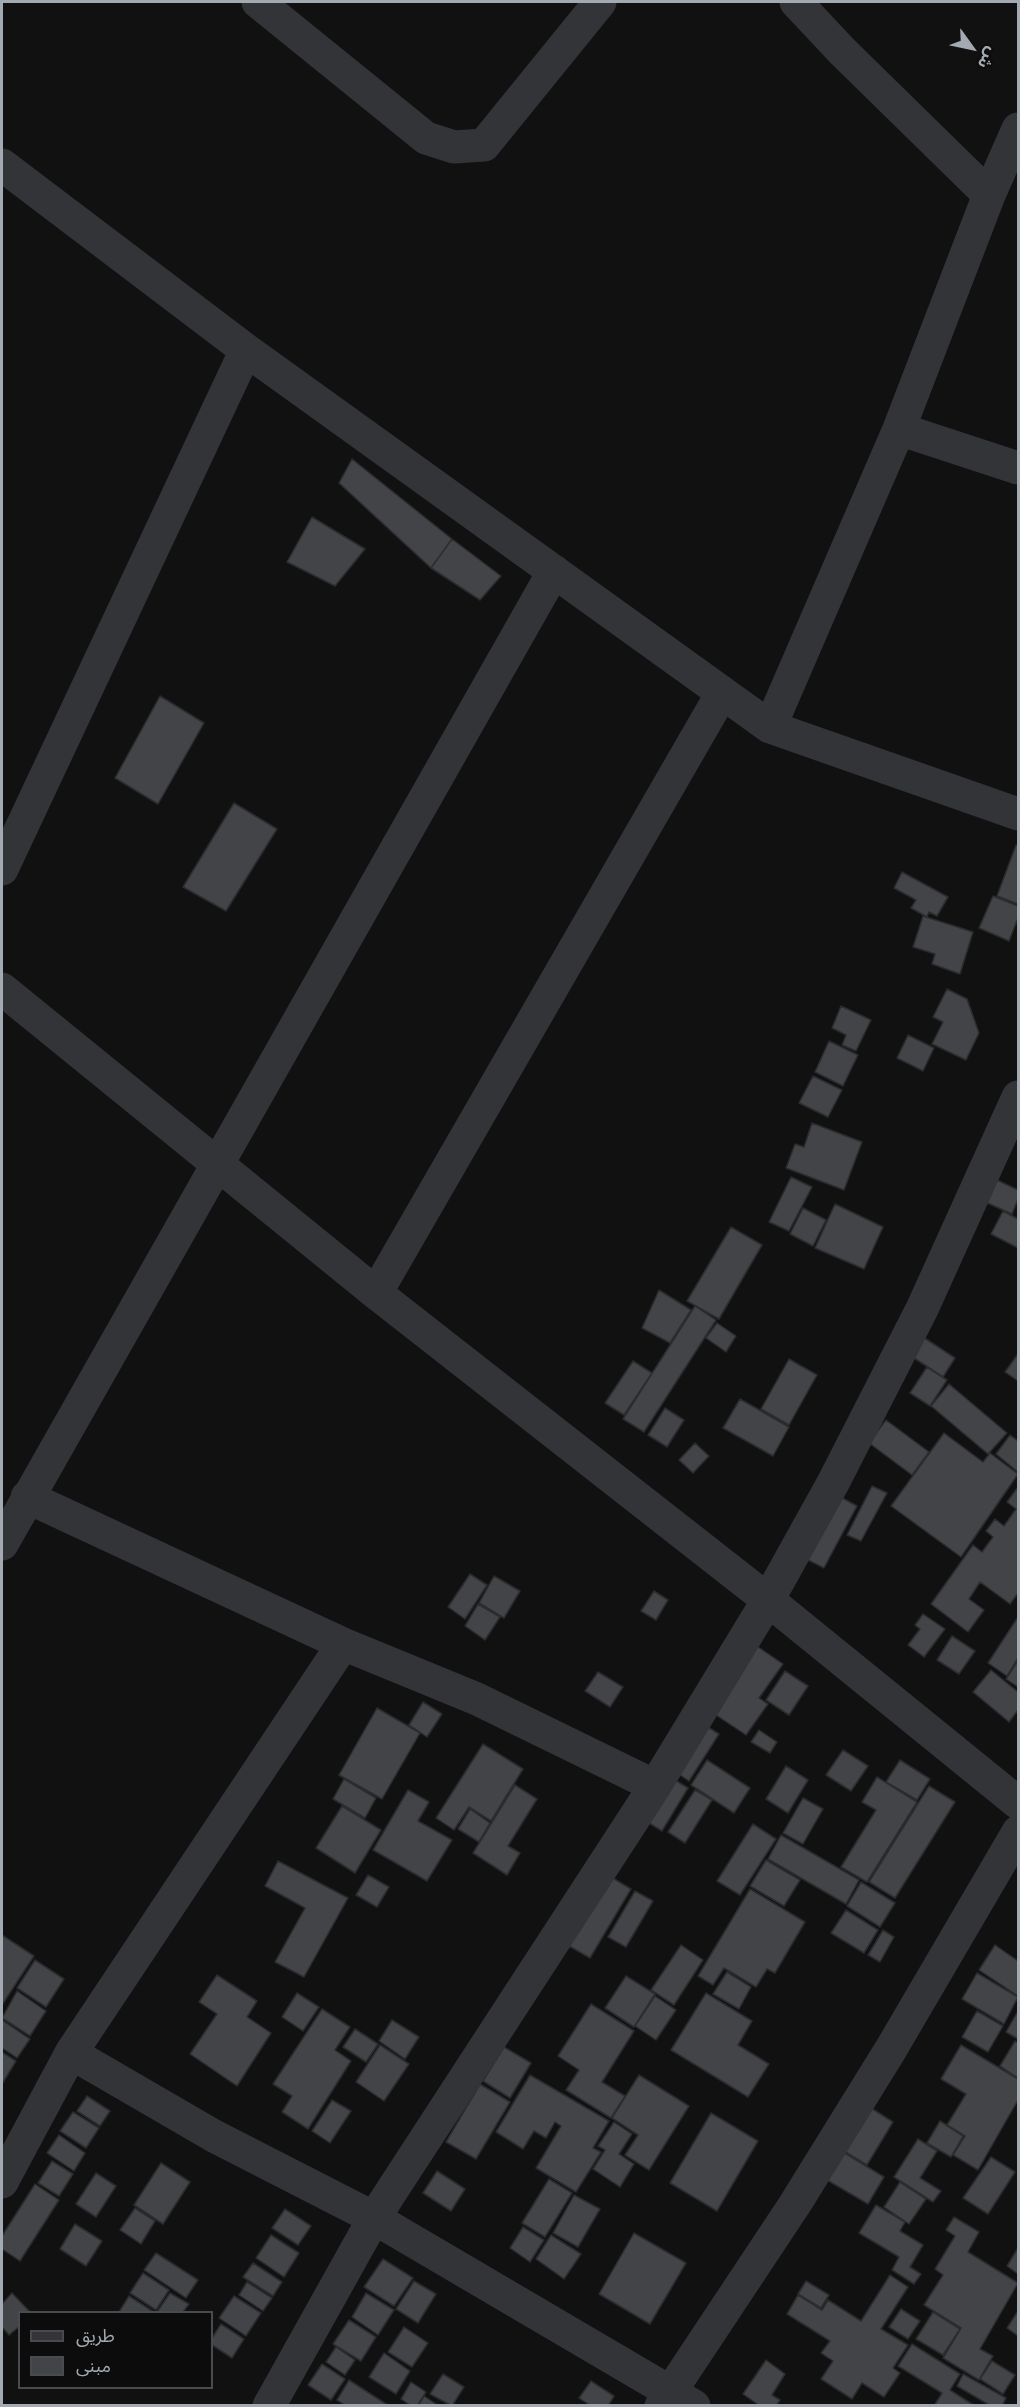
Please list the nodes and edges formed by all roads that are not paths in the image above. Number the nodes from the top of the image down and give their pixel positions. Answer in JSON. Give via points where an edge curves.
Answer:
{"nodes":[{"id":1,"x":258,"y":2,"type":"edge"},
{"id":2,"x":600,"y":2,"type":"edge"},
{"id":3,"x":796,"y":2,"type":"edge"},
{"id":4,"x":1018,"y":129,"type":"edge"},
{"id":5,"x":2,"y":165,"type":"edge"},
{"id":6,"x":989,"y":195,"type":"junction"},
{"id":7,"x":246,"y":350,"type":"junction"},
{"id":8,"x":899,"y":429,"type":"junction"},
{"id":9,"x":1018,"y":468,"type":"edge"},
{"id":10,"x":554,"y":572,"type":"junction"},
{"id":11,"x":721,"y":695,"type":"junction"},
{"id":12,"x":770,"y":727,"type":"junction"},
{"id":13,"x":1018,"y":814,"type":"edge"},
{"id":14,"x":2,"y":869,"type":"edge"},
{"id":15,"x":2,"y":989,"type":"edge"},
{"id":16,"x":1018,"y":1096,"type":"edge"},
{"id":17,"x":217,"y":1164,"type":"junction"},
{"id":18,"x":376,"y":1293,"type":"junction"},
{"id":19,"x":27,"y":1497,"type":"junction"},
{"id":20,"x":2,"y":1544,"type":"edge"},
{"id":21,"x":768,"y":1600,"type":"junction"},
{"id":22,"x":343,"y":1644,"type":"junction"},
{"id":23,"x":655,"y":1786,"type":"junction"},
{"id":24,"x":1018,"y":1803,"type":"edge"},
{"id":25,"x":1018,"y":1832,"type":"edge"},
{"id":26,"x":72,"y":2053,"type":"junction"},
{"id":27,"x":2,"y":2182,"type":"edge"},
{"id":28,"x":374,"y":2218,"type":"junction"},
{"id":29,"x":675,"y":2401,"type":"edge"},
{"id":30,"x":269,"y":2406,"type":"edge"}],
"edges":[{"from":1,"to":2,"type":"street","via":[[426,138],[454,147],[484,145]]},
{"from":3,"to":6,"type":"street"},
{"from":4,"to":6,"type":"street"},
{"from":5,"to":7,"type":"street"},
{"from":6,"to":8,"type":"street"},
{"from":7,"to":10,"type":"street"},
{"from":7,"to":14,"type":"street"},
{"from":8,"to":9,"type":"street"},
{"from":8,"to":12,"type":"street"},
{"from":10,"to":11,"type":"street"},
{"from":10,"to":17,"type":"street"},
{"from":11,"to":12,"type":"street"},
{"from":11,"to":18,"type":"street"},
{"from":12,"to":13,"type":"street"},
{"from":15,"to":17,"type":"street"},
{"from":16,"to":21,"type":"street","via":[[922,1309],[833,1484]]},
{"from":17,"to":18,"type":"street"},
{"from":17,"to":19,"type":"street"},
{"from":18,"to":21,"type":"street"},
{"from":19,"to":20,"type":"street"},
{"from":19,"to":22,"type":"street"},
{"from":21,"to":23,"type":"street"},
{"from":21,"to":24,"type":"street"},
{"from":22,"to":23,"type":"street","via":[[477,1699]]},
{"from":22,"to":26,"type":"street"},
{"from":23,"to":28,"type":"street"},
{"from":25,"to":29,"type":"street","via":[[891,2049]]},
{"from":26,"to":27,"type":"street"},
{"from":26,"to":28,"type":"street","via":[[214,2136]]},
{"from":28,"to":29,"type":"street"},
{"from":28,"to":30,"type":"street"}]}
